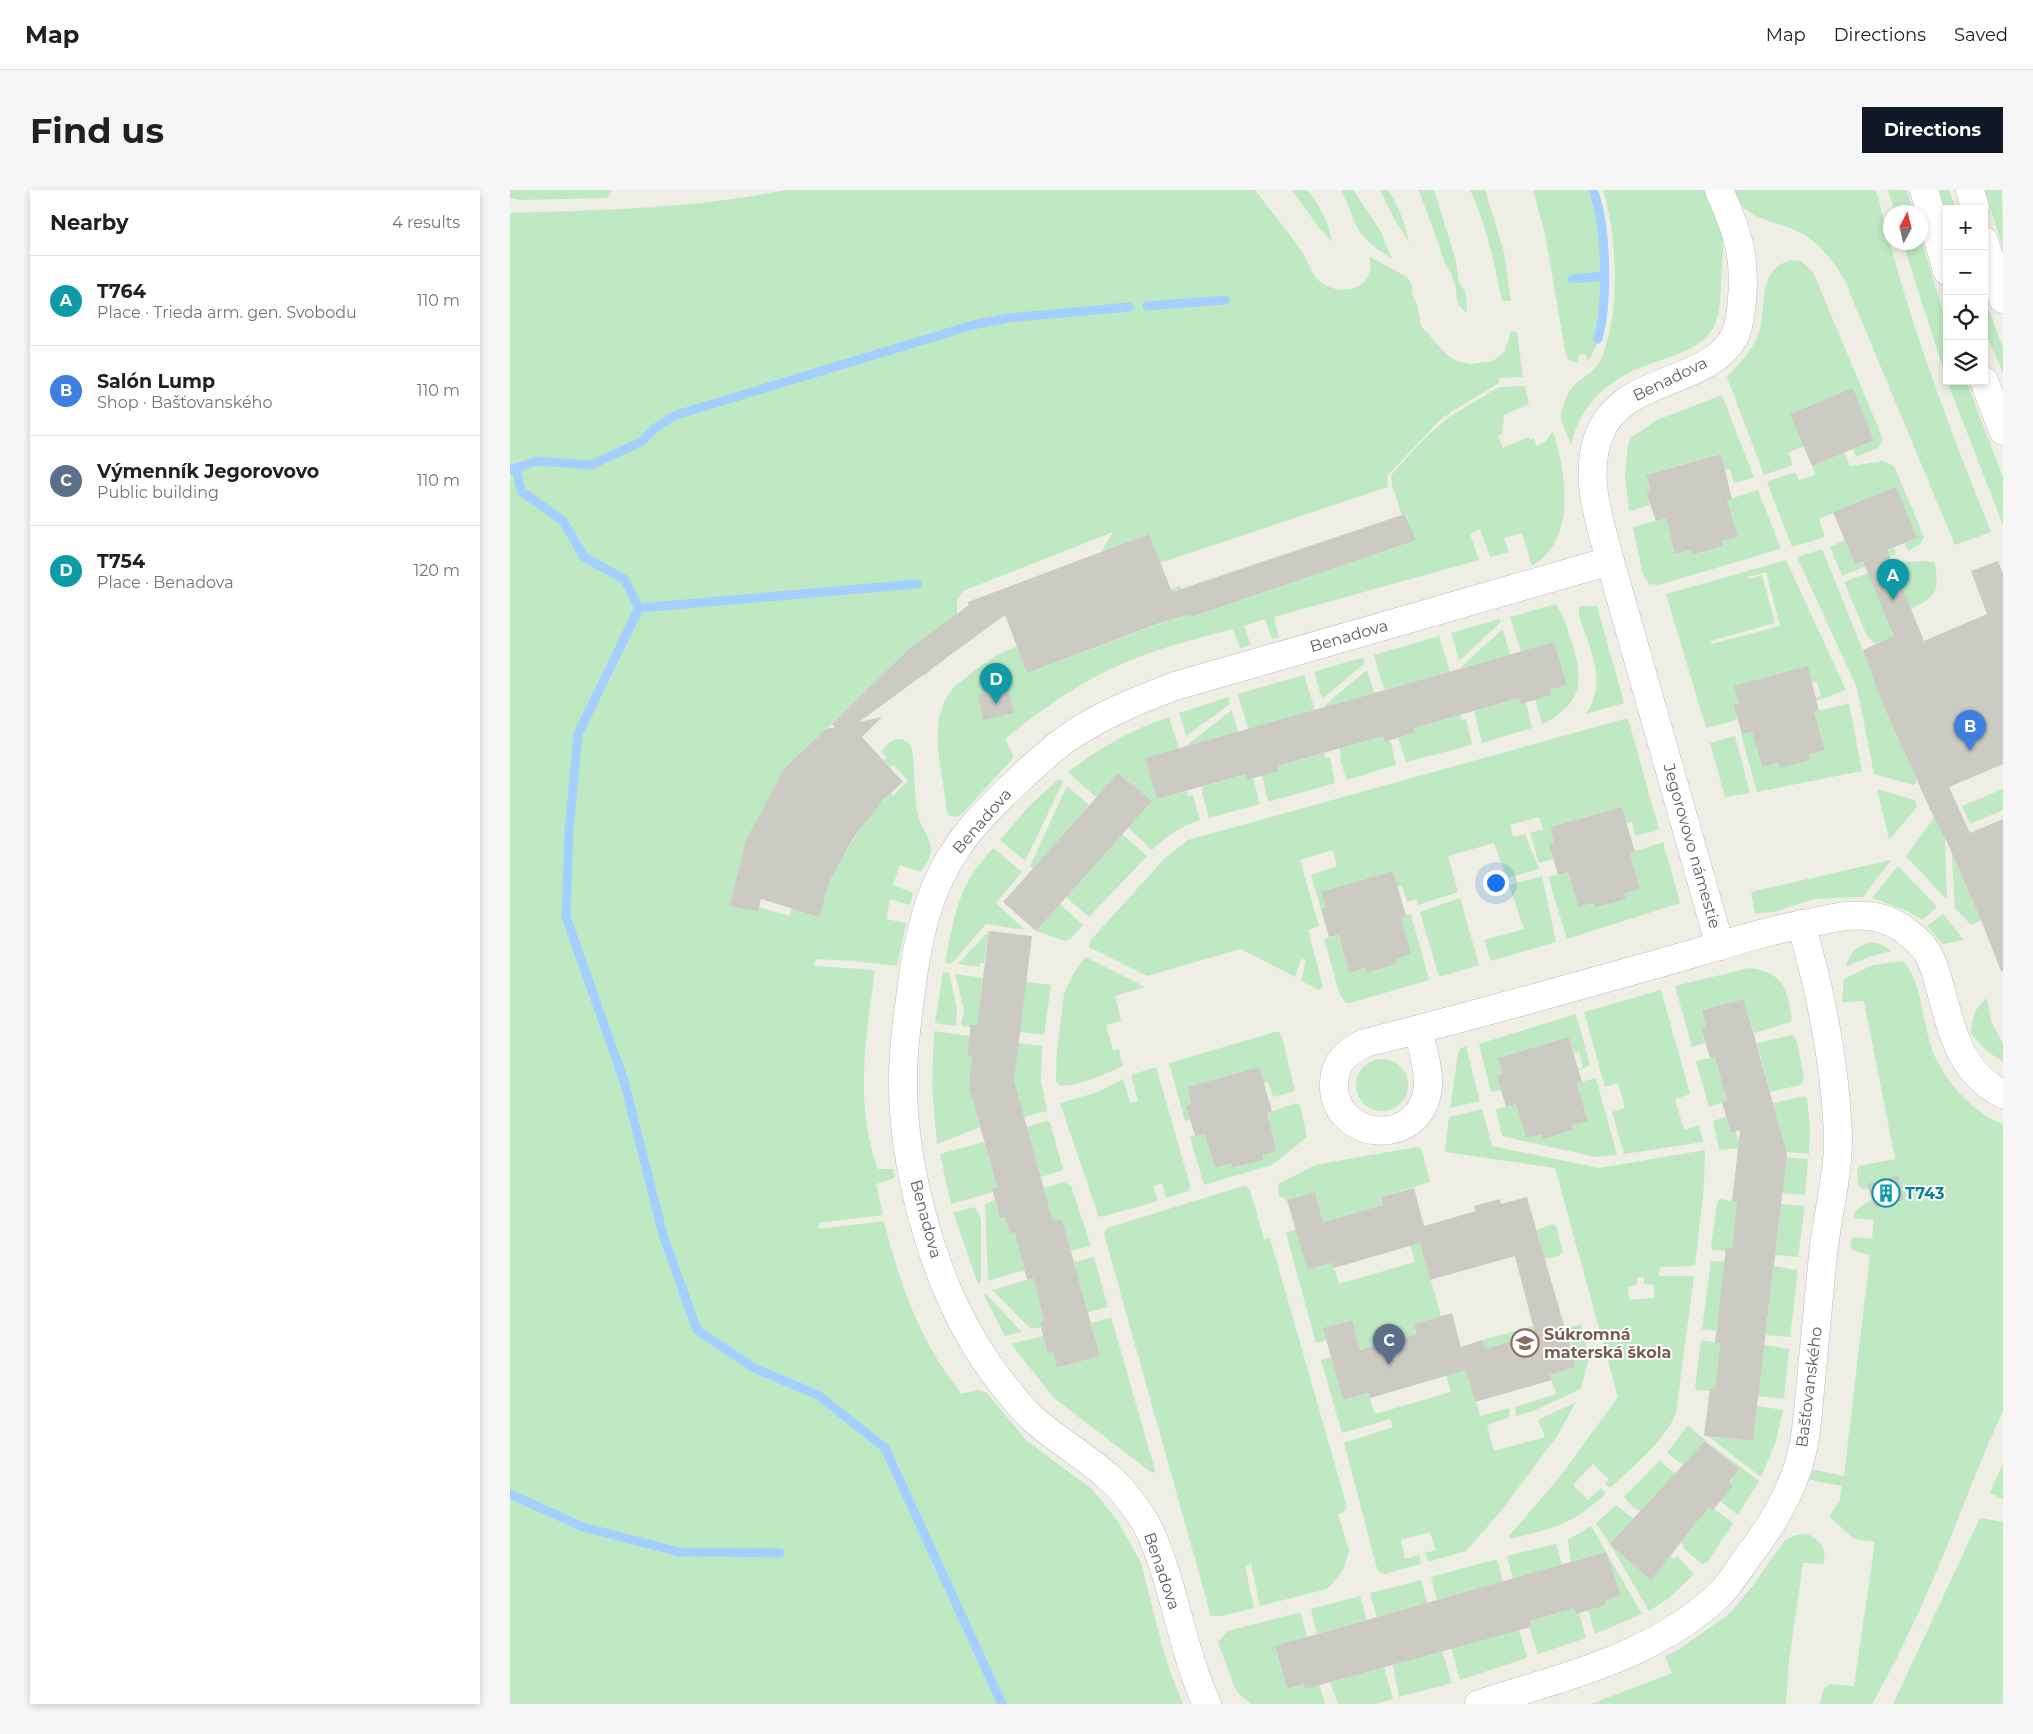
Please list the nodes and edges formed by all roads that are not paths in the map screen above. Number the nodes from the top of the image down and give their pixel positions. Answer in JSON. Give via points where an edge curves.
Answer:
{"nodes":[{"id":1,"x":1719,"y":190,"type":"edge"},
{"id":2,"x":1924,"y":190,"type":"edge"},
{"id":3,"x":1970,"y":190,"type":"edge"},
{"id":4,"x":1974,"y":205,"type":"edge"},
{"id":5,"x":1987,"y":250,"type":"edge"},
{"id":6,"x":1943,"y":257,"type":"edge"},
{"id":7,"x":2003,"y":299,"type":"edge"},
{"id":8,"x":1986,"y":385,"type":"edge"},
{"id":9,"x":2003,"y":430,"type":"edge"},
{"id":10,"x":1610,"y":561,"type":"junction"},
{"id":11,"x":1801,"y":924,"type":"junction"},
{"id":12,"x":1720,"y":946,"type":"junction"},
{"id":13,"x":1418,"y":1030,"type":"dead end"},
{"id":14,"x":2003,"y":1094,"type":"edge"},
{"id":15,"x":1207,"y":1704,"type":"edge"},
{"id":16,"x":1479,"y":1704,"type":"edge"}],
"edges":[{"from":1,"to":10,"type":"street","name":"Benadova","via":[[1736,230],[1743,259],[1740,321],[1727,347],[1713,359],[1684,375],[1638,393],[1619,406],[1606,422],[1594,451],[1592,480]]},
{"from":2,"to":6,"type":"street"},
{"from":3,"to":4,"type":"street"},
{"from":5,"to":7,"type":"street"},
{"from":8,"to":9,"type":"street"},
{"from":10,"to":12,"type":"street","name":"Jegorovovo námestie"},
{"from":10,"to":15,"type":"street","name":"Benadova","via":[[1175,686],[1132,702],[1067,738],[1028,771],[978,821],[955,850],[936,884],[913,971],[903,1080],[911,1161],[932,1252],[972,1341],[1001,1380],[1031,1417],[1108,1476],[1146,1524],[1167,1578]]},
{"from":11,"to":12,"type":"street"},
{"from":11,"to":14,"type":"street","via":[[1846,916],[1877,917],[1913,936],[1932,961],[1952,1033],[1962,1055],[1986,1084]]},
{"from":11,"to":16,"type":"street","name":"Bašťovanského","via":[[1821,996],[1838,1136],[1805,1443],[1791,1486],[1759,1543],[1721,1592],[1685,1624],[1648,1645],[1607,1662]]},
{"from":12,"to":13,"type":"street","name":"Jegorovovo námestie"}]}
